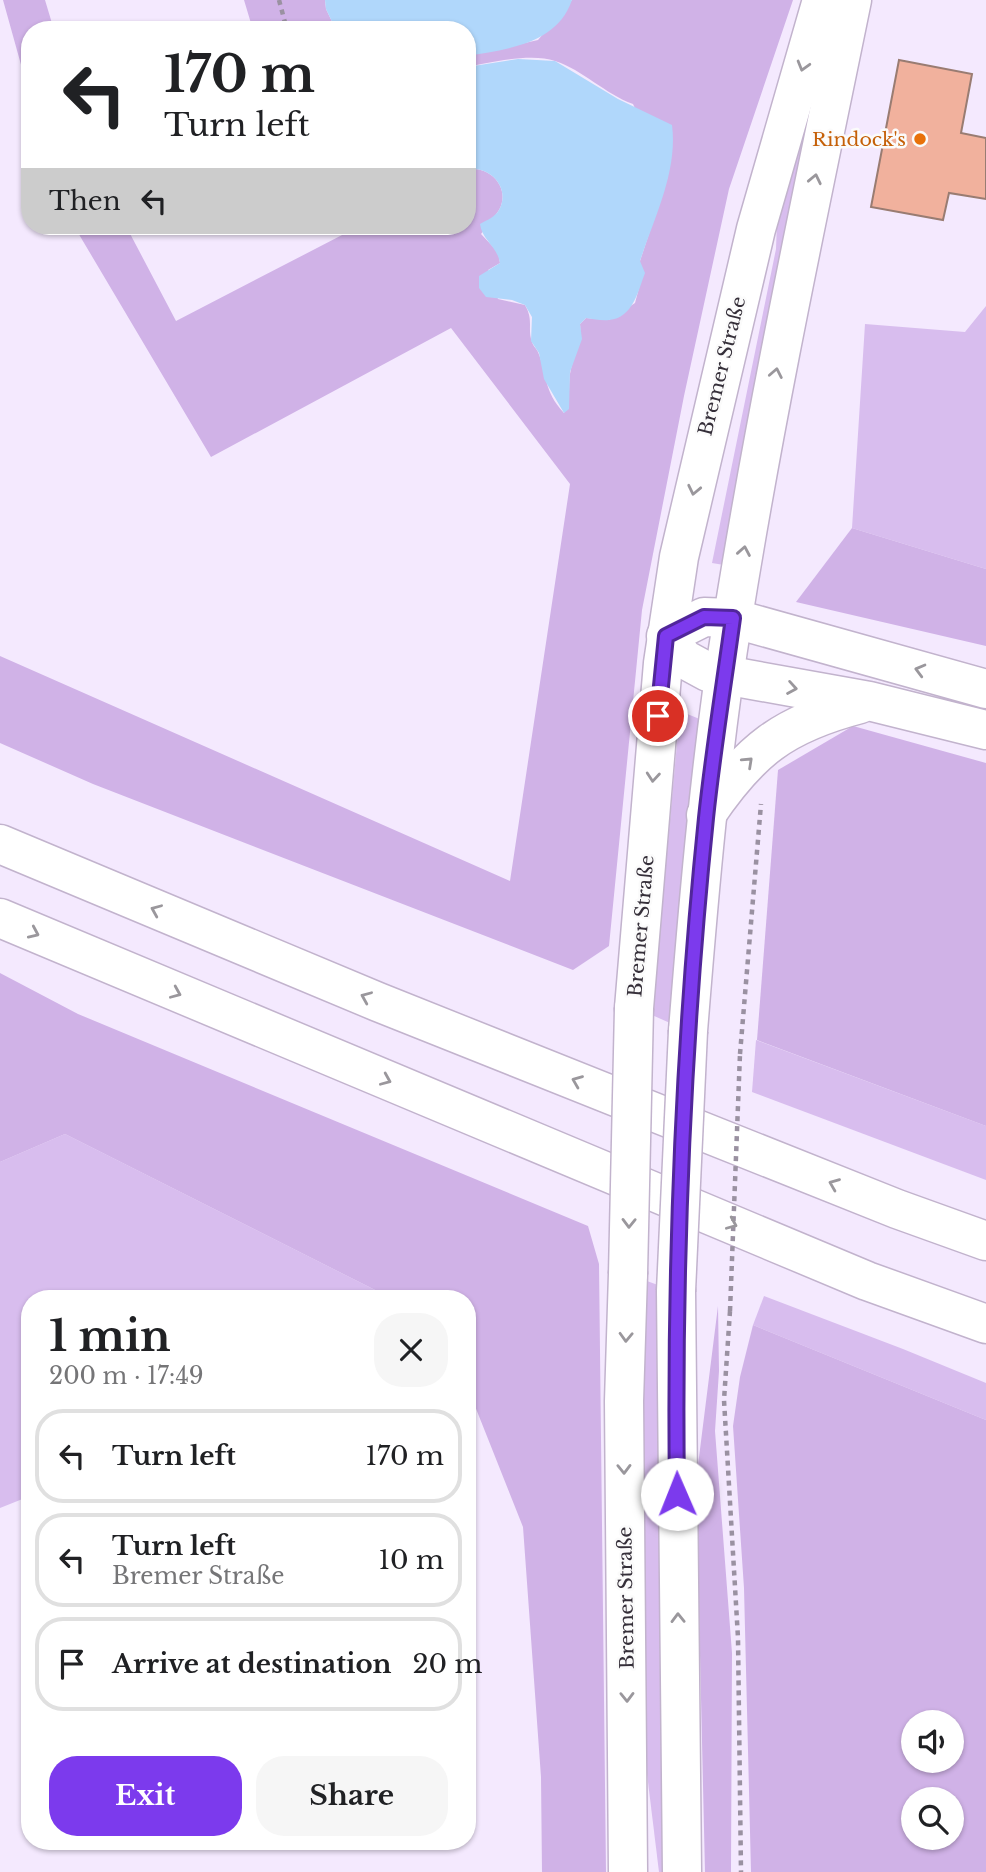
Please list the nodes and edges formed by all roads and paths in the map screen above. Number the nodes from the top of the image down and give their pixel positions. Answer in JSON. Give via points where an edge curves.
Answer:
{"nodes":[{"id":1,"x":279,"y":0,"type":"edge"},
{"id":2,"x":822,"y":0,"type":"edge"},
{"id":3,"x":852,"y":0,"type":"edge"},
{"id":4,"x":285,"y":21,"type":"edge"},
{"id":5,"x":733,"y":618,"type":"junction"},
{"id":6,"x":666,"y":636,"type":"junction"},
{"id":7,"x":725,"y":676,"type":"junction"},
{"id":8,"x":986,"y":689,"type":"edge"},
{"id":9,"x":869,"y":701,"type":"junction"},
{"id":10,"x":986,"y":730,"type":"edge"},
{"id":11,"x":762,"y":798,"type":"dead end"},
{"id":12,"x":706,"y":816,"type":"junction"},
{"id":13,"x":0,"y":845,"type":"edge"},
{"id":14,"x":0,"y":918,"type":"edge"},
{"id":15,"x":897,"y":1209,"type":"junction"},
{"id":16,"x":986,"y":1228,"type":"edge"},
{"id":17,"x":986,"y":1241,"type":"edge"},
{"id":18,"x":867,"y":1281,"type":"junction"},
{"id":19,"x":986,"y":1324,"type":"edge"},
{"id":20,"x":986,"y":1347,"type":"edge"},
{"id":21,"x":628,"y":1872,"type":"edge"},
{"id":22,"x":682,"y":1872,"type":"edge"},
{"id":23,"x":741,"y":1872,"type":"edge"}],
"edges":[{"from":1,"to":4,"type":"path"},
{"from":2,"to":6,"type":"main road","name":"Bremer Straße","one_way":true,"via":[[756,229],[711,411]]},
{"from":5,"to":3,"type":"main road","one_way":true,"via":[[763,440]]},
{"from":5,"to":6,"type":"main road","via":[[704,617]]},
{"from":5,"to":7,"type":"main road"},
{"from":8,"to":5,"type":"main road","one_way":true},
{"from":6,"to":7,"type":"main road","via":[[690,664]]},
{"from":6,"to":21,"type":"main road","name":"Bremer Straße","one_way":true,"bridge":true,"via":[[634,1008],[624,1401]]},
{"from":7,"to":9,"type":"main road","one_way":true},
{"from":7,"to":12,"type":"main road"},
{"from":9,"to":10,"type":"main road"},
{"from":12,"to":9,"type":"main road","one_way":true,"via":[[729,782],[777,737],[813,718]]},
{"from":11,"to":23,"type":"path","bridge":true,"via":[[740,1054],[724,1400],[738,1638]]},
{"from":22,"to":12,"type":"main road","one_way":true,"bridge":true,"via":[[676,1291],[688,1031]]},
{"from":15,"to":13,"type":"main road","one_way":true},
{"from":14,"to":18,"type":"main road","one_way":true},
{"from":15,"to":16,"type":"main road"},
{"from":15,"to":17,"type":"main road"},
{"from":18,"to":19,"type":"main road"},
{"from":18,"to":20,"type":"main road"}]}
